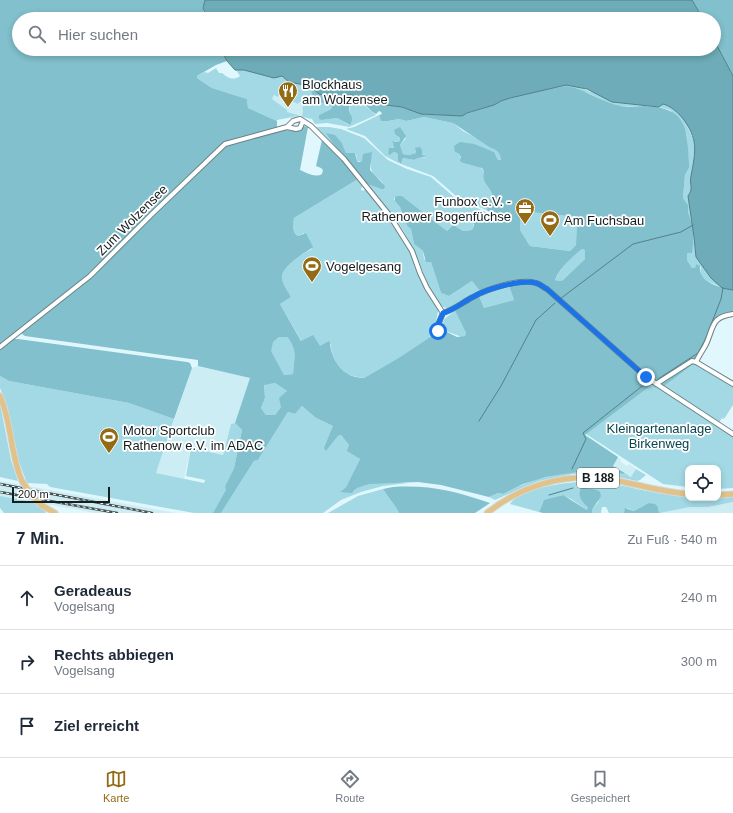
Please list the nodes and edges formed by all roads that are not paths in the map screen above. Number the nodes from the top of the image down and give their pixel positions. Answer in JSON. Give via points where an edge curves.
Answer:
{"nodes":[{"id":1,"x":303,"y":121,"type":"junction"},
{"id":2,"x":287,"y":127,"type":"junction"},
{"id":3,"x":443,"y":313,"type":"junction"},
{"id":4,"x":733,"y":314,"type":"edge"},
{"id":5,"x":438,"y":331,"type":"dead end"},
{"id":6,"x":0,"y":347,"type":"edge"},
{"id":7,"x":696,"y":362,"type":"junction"},
{"id":8,"x":656,"y":384,"type":"junction"},
{"id":9,"x":733,"y":384,"type":"edge"},
{"id":10,"x":0,"y":396,"type":"edge"},
{"id":11,"x":733,"y":434,"type":"edge"},
{"id":12,"x":685,"y":493,"type":"edge"},
{"id":13,"x":733,"y":494,"type":"edge"},
{"id":14,"x":721,"y":495,"type":"edge"},
{"id":15,"x":55,"y":513,"type":"edge"},
{"id":16,"x":487,"y":513,"type":"edge"}],
"edges":[{"from":1,"to":2,"type":"street","name":"Zum Wolzensee","via":[[293,121]]},
{"from":1,"to":2,"type":"street","name":"Zum Wolzensee","via":[[300,128]]},
{"from":1,"to":3,"type":"street","via":[[344,159],[390,216],[412,251],[427,288]]},
{"from":2,"to":6,"type":"street","name":"Zum Wolzensee","via":[[225,144],[90,276]]},
{"from":3,"to":5,"type":"street","via":[[437,327]]},
{"from":3,"to":8,"type":"street","via":[[489,289],[516,283],[536,283],[547,289]]},
{"from":4,"to":7,"type":"street","via":[[719,317],[714,323]]},
{"from":7,"to":8,"type":"street","via":[[692,361]]},
{"from":7,"to":9,"type":"street"},
{"from":8,"to":11,"type":"street"},
{"from":10,"to":15,"type":"main road","bridge":true,"via":[[22,482],[32,496]]},
{"from":12,"to":16,"type":"main road","number":"B 188","via":[[612,480],[582,478],[543,484],[525,490]]},
{"from":13,"to":14,"type":"main road"}]}
